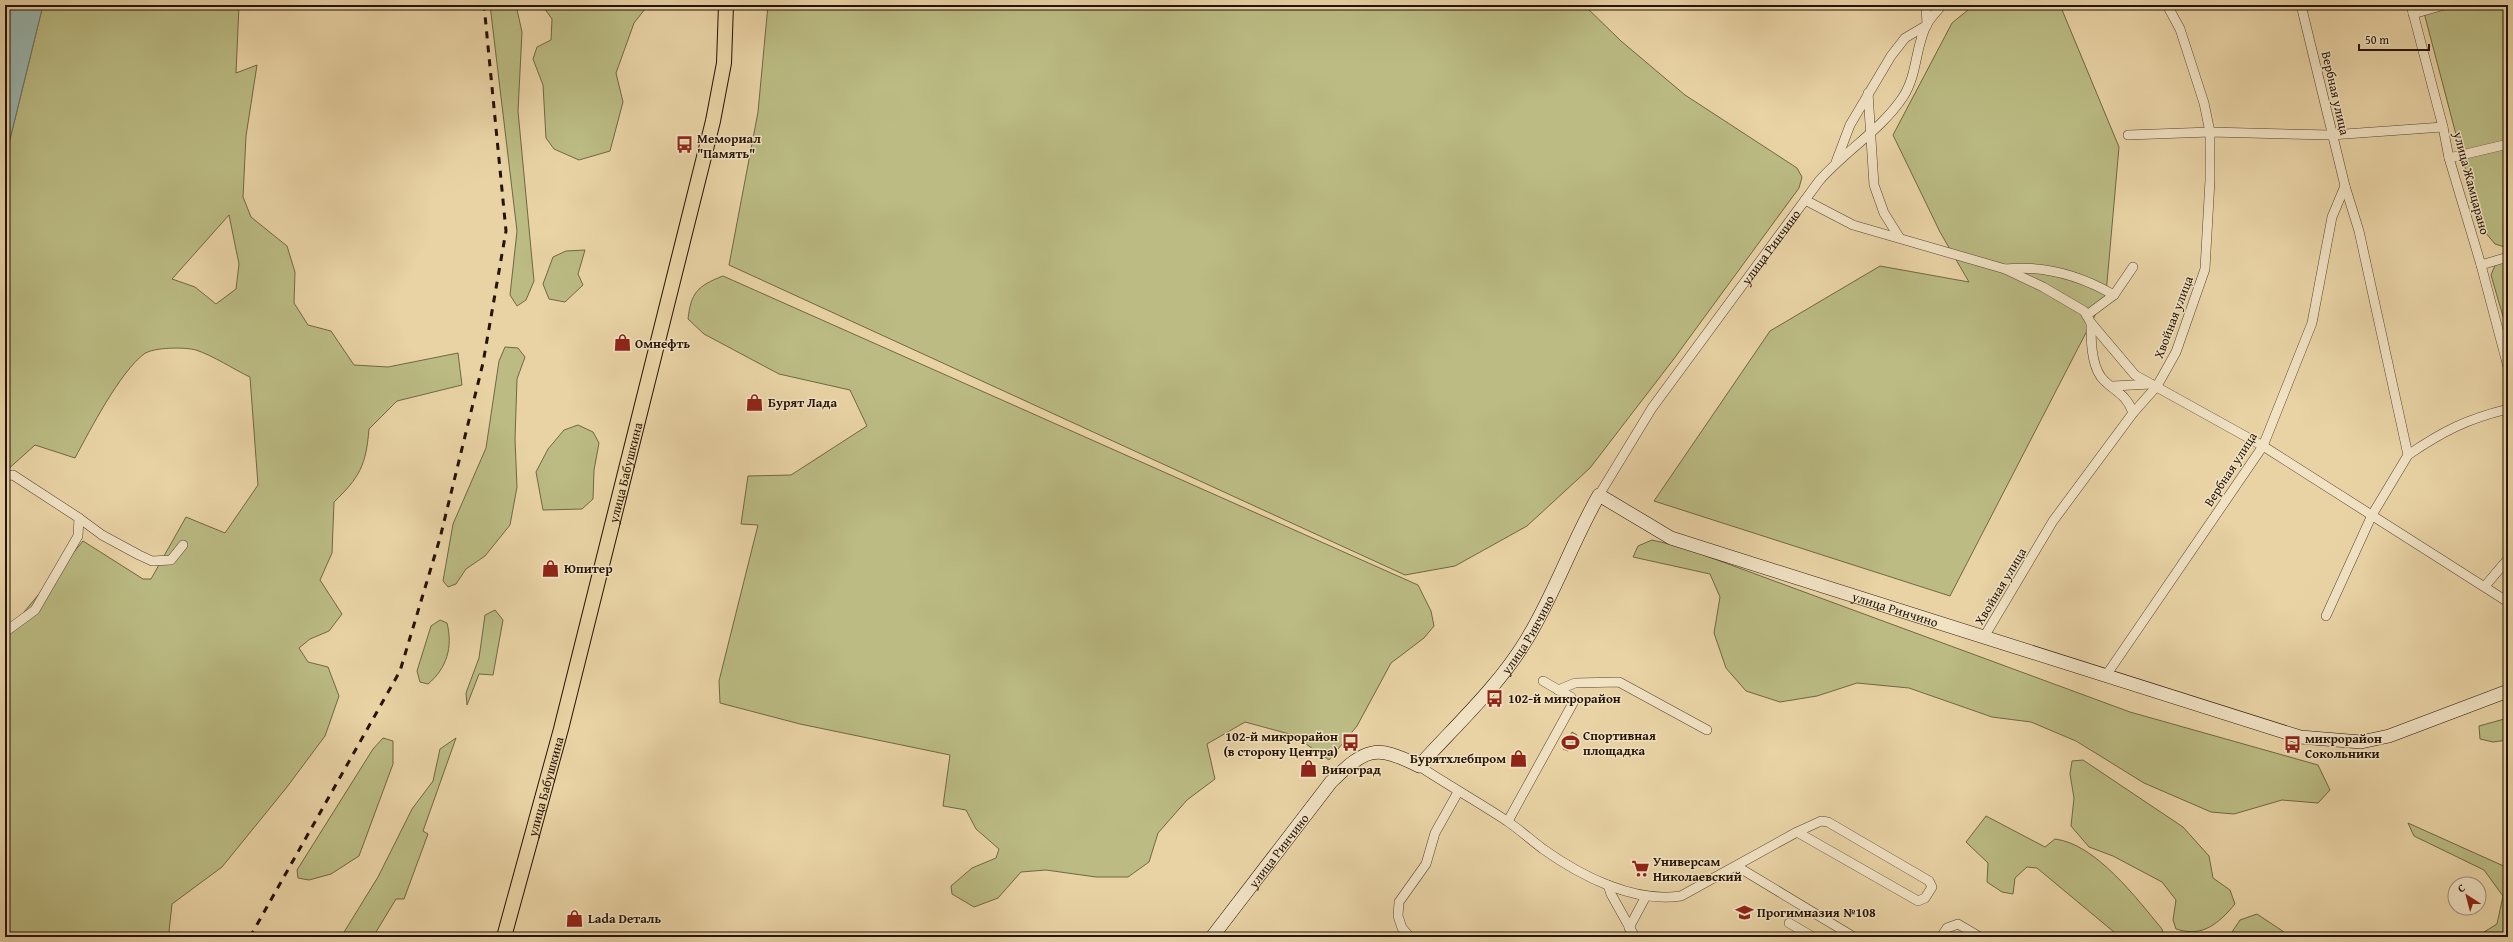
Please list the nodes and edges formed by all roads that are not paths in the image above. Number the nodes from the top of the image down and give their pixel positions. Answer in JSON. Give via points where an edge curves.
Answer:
{"nodes":[{"id":1,"x":726,"y":5,"type":"edge"},
{"id":2,"x":1926,"y":5,"type":"edge"},
{"id":3,"x":1942,"y":5,"type":"edge"},
{"id":4,"x":2167,"y":5,"type":"edge"},
{"id":5,"x":2300,"y":5,"type":"edge"},
{"id":6,"x":2444,"y":5,"type":"edge"},
{"id":7,"x":2412,"y":9,"type":"edge"},
{"id":8,"x":1926,"y":25,"type":"junction"},
{"id":9,"x":1868,"y":93,"type":"junction"},
{"id":10,"x":2443,"y":127,"type":"junction"},
{"id":11,"x":2210,"y":132,"type":"junction"},
{"id":12,"x":1871,"y":133,"type":"junction"},
{"id":13,"x":2128,"y":135,"type":"dead end"},
{"id":14,"x":2331,"y":135,"type":"junction"},
{"id":15,"x":2508,"y":144,"type":"edge"},
{"id":16,"x":2448,"y":158,"type":"junction"},
{"id":17,"x":1836,"y":162,"type":"junction"},
{"id":18,"x":2345,"y":186,"type":"junction"},
{"id":19,"x":1805,"y":200,"type":"junction"},
{"id":20,"x":1899,"y":236,"type":"junction"},
{"id":21,"x":2508,"y":257,"type":"edge"},
{"id":22,"x":2481,"y":264,"type":"junction"},
{"id":23,"x":2133,"y":267,"type":"dead end"},
{"id":24,"x":2005,"y":270,"type":"junction"},
{"id":25,"x":2114,"y":295,"type":"junction"},
{"id":26,"x":2089,"y":319,"type":"junction"},
{"id":27,"x":2508,"y":368,"type":"edge"},
{"id":28,"x":2155,"y":385,"type":"junction"},
{"id":29,"x":2113,"y":386,"type":"junction"},
{"id":30,"x":2128,"y":386,"type":"junction"},
{"id":31,"x":2148,"y":395,"type":"junction"},
{"id":32,"x":2508,"y":409,"type":"edge"},
{"id":33,"x":2133,"y":413,"type":"junction"},
{"id":34,"x":2263,"y":446,"type":"junction"},
{"id":35,"x":2408,"y":455,"type":"junction"},
{"id":36,"x":5,"y":476,"type":"edge"},
{"id":37,"x":1599,"y":495,"type":"junction"},
{"id":38,"x":2372,"y":515,"type":"junction"},
{"id":39,"x":78,"y":518,"type":"junction"},
{"id":40,"x":183,"y":545,"type":"dead end"},
{"id":41,"x":2508,"y":559,"type":"edge"},
{"id":42,"x":2485,"y":586,"type":"junction"},
{"id":43,"x":2508,"y":602,"type":"edge"},
{"id":44,"x":2326,"y":616,"type":"dead end"},
{"id":45,"x":5,"y":632,"type":"edge"},
{"id":46,"x":1984,"y":637,"type":"junction"},
{"id":47,"x":2107,"y":674,"type":"junction"},
{"id":48,"x":1543,"y":681,"type":"dead end"},
{"id":49,"x":1558,"y":690,"type":"junction"},
{"id":50,"x":2508,"y":691,"type":"edge"},
{"id":51,"x":1707,"y":730,"type":"dead end"},
{"id":52,"x":1419,"y":766,"type":"junction"},
{"id":53,"x":1458,"y":792,"type":"junction"},
{"id":54,"x":1508,"y":822,"type":"junction"},
{"id":55,"x":1797,"y":832,"type":"junction"},
{"id":56,"x":1738,"y":867,"type":"junction"},
{"id":57,"x":1608,"y":885,"type":"junction"},
{"id":58,"x":1646,"y":896,"type":"junction"},
{"id":59,"x":1789,"y":923,"type":"dead end"},
{"id":60,"x":1629,"y":928,"type":"junction"},
{"id":61,"x":504,"y":937,"type":"edge"},
{"id":62,"x":1212,"y":937,"type":"edge"},
{"id":63,"x":1409,"y":937,"type":"edge"},
{"id":64,"x":1635,"y":937,"type":"edge"},
{"id":65,"x":1813,"y":937,"type":"edge"},
{"id":66,"x":1854,"y":937,"type":"edge"},
{"id":67,"x":1941,"y":937,"type":"edge"},
{"id":68,"x":1980,"y":937,"type":"edge"}],
"edges":[{"from":1,"to":61,"type":"main road","name":"улица Бабушкина","via":[[724,63],[713,121],[563,722]]},
{"from":2,"to":8,"type":"street"},
{"from":3,"to":8,"type":"street","name":"улица Ринчино"},
{"from":4,"to":11,"type":"street","name":"Хвойная улица","via":[[2180,29],[2204,103]]},
{"from":5,"to":14,"type":"street","name":"Вербная улица"},
{"from":6,"to":7,"type":"street"},
{"from":7,"to":10,"type":"street","name":"улица Жамцарано"},
{"from":8,"to":9,"type":"street","via":[[1905,38]]},
{"from":8,"to":12,"type":"street","name":"улица Ринчино","via":[[1916,69],[1903,96]]},
{"from":9,"to":12,"type":"street"},
{"from":9,"to":17,"type":"street","via":[[1850,124]]},
{"from":10,"to":14,"type":"street"},
{"from":10,"to":16,"type":"street","name":"улица Жамцарано"},
{"from":11,"to":13,"type":"street"},
{"from":11,"to":14,"type":"street"},
{"from":11,"to":28,"type":"street","name":"Хвойная улица","via":[[2205,269],[2176,352]]},
{"from":12,"to":17,"type":"street","name":"улица Ринчино"},
{"from":12,"to":20,"type":"street","via":[[1874,185],[1884,213]]},
{"from":14,"to":18,"type":"street","name":"Вербная улица"},
{"from":15,"to":16,"type":"street"},
{"from":16,"to":22,"type":"street","name":"улица Жамцарано"},
{"from":17,"to":19,"type":"street","name":"улица Ринчино"},
{"from":18,"to":34,"type":"street","name":"Вербная улица","via":[[2332,217],[2312,323]]},
{"from":18,"to":35,"type":"street","name":"Вербная улица","via":[[2359,231]]},
{"from":19,"to":20,"type":"street","via":[[1853,224]]},
{"from":19,"to":37,"type":"street","name":"улица Ринчино","via":[[1652,408]]},
{"from":20,"to":24,"type":"street"},
{"from":21,"to":22,"type":"street"},
{"from":22,"to":27,"type":"street","name":"улица Жамцарано"},
{"from":23,"to":25,"type":"street"},
{"from":24,"to":25,"type":"street","via":[[2024,267],[2059,273],[2091,282]]},
{"from":24,"to":26,"type":"street","via":[[2043,286],[2084,311]]},
{"from":25,"to":26,"type":"street"},
{"from":26,"to":28,"type":"street","via":[[2135,375]]},
{"from":26,"to":29,"type":"street","via":[[2096,367],[2102,378]]},
{"from":28,"to":30,"type":"street"},
{"from":28,"to":31,"type":"street","name":"Хвойная улица"},
{"from":28,"to":34,"type":"street"},
{"from":29,"to":30,"type":"street"},
{"from":29,"to":33,"type":"street","via":[[2127,399]]},
{"from":30,"to":31,"type":"street"},
{"from":31,"to":33,"type":"street","name":"Хвойная улица"},
{"from":32,"to":35,"type":"street","via":[[2472,418],[2439,434]]},
{"from":33,"to":46,"type":"street","name":"Хвойная улица","via":[[2053,521]]},
{"from":34,"to":38,"type":"street"},
{"from":34,"to":47,"type":"street","name":"Вербная улица"},
{"from":35,"to":38,"type":"street"},
{"from":36,"to":39,"type":"street","via":[[13,475]]},
{"from":37,"to":46,"type":"street","name":"улица Ринчино","via":[[1671,538]]},
{"from":37,"to":52,"type":"street","name":"улица Ринчино","via":[[1580,528],[1558,582],[1510,666]]},
{"from":38,"to":42,"type":"street"},
{"from":38,"to":44,"type":"street"},
{"from":39,"to":40,"type":"street","via":[[102,535],[152,561],[171,560]]},
{"from":39,"to":45,"type":"street","via":[[78,536],[36,610]]},
{"from":41,"to":42,"type":"street"},
{"from":42,"to":43,"type":"street"},
{"from":46,"to":47,"type":"street","name":"улица Ринчино"},
{"from":47,"to":50,"type":"street","name":"улица Ринчино","via":[[2300,737],[2361,742],[2389,736]]},
{"from":48,"to":49,"type":"street"},
{"from":49,"to":51,"type":"street","via":[[1575,683],[1619,682]]},
{"from":49,"to":54,"type":"street","via":[[1571,697],[1573,703]]},
{"from":52,"to":53,"type":"street"},
{"from":52,"to":62,"type":"street","name":"улица Ринчино","via":[[1391,753],[1380,751],[1354,760],[1326,787]]},
{"from":53,"to":54,"type":"street"},
{"from":53,"to":63,"type":"street","via":[[1435,833],[1426,864],[1399,902],[1398,916],[1402,928]]},
{"from":54,"to":57,"type":"street","via":[[1544,850]]},
{"from":55,"to":55,"type":"street","via":[[1821,821],[1828,822],[1929,881],[1932,887],[1925,898],[1918,901]]},
{"from":55,"to":56,"type":"street"},
{"from":56,"to":58,"type":"street","via":[[1681,896],[1662,899]]},
{"from":56,"to":66,"type":"street"},
{"from":57,"to":58,"type":"street"},
{"from":57,"to":60,"type":"street"},
{"from":58,"to":60,"type":"street"},
{"from":59,"to":65,"type":"street"},
{"from":60,"to":64,"type":"street"},
{"from":67,"to":68,"type":"street","via":[[1947,928],[1958,924]]}]}
